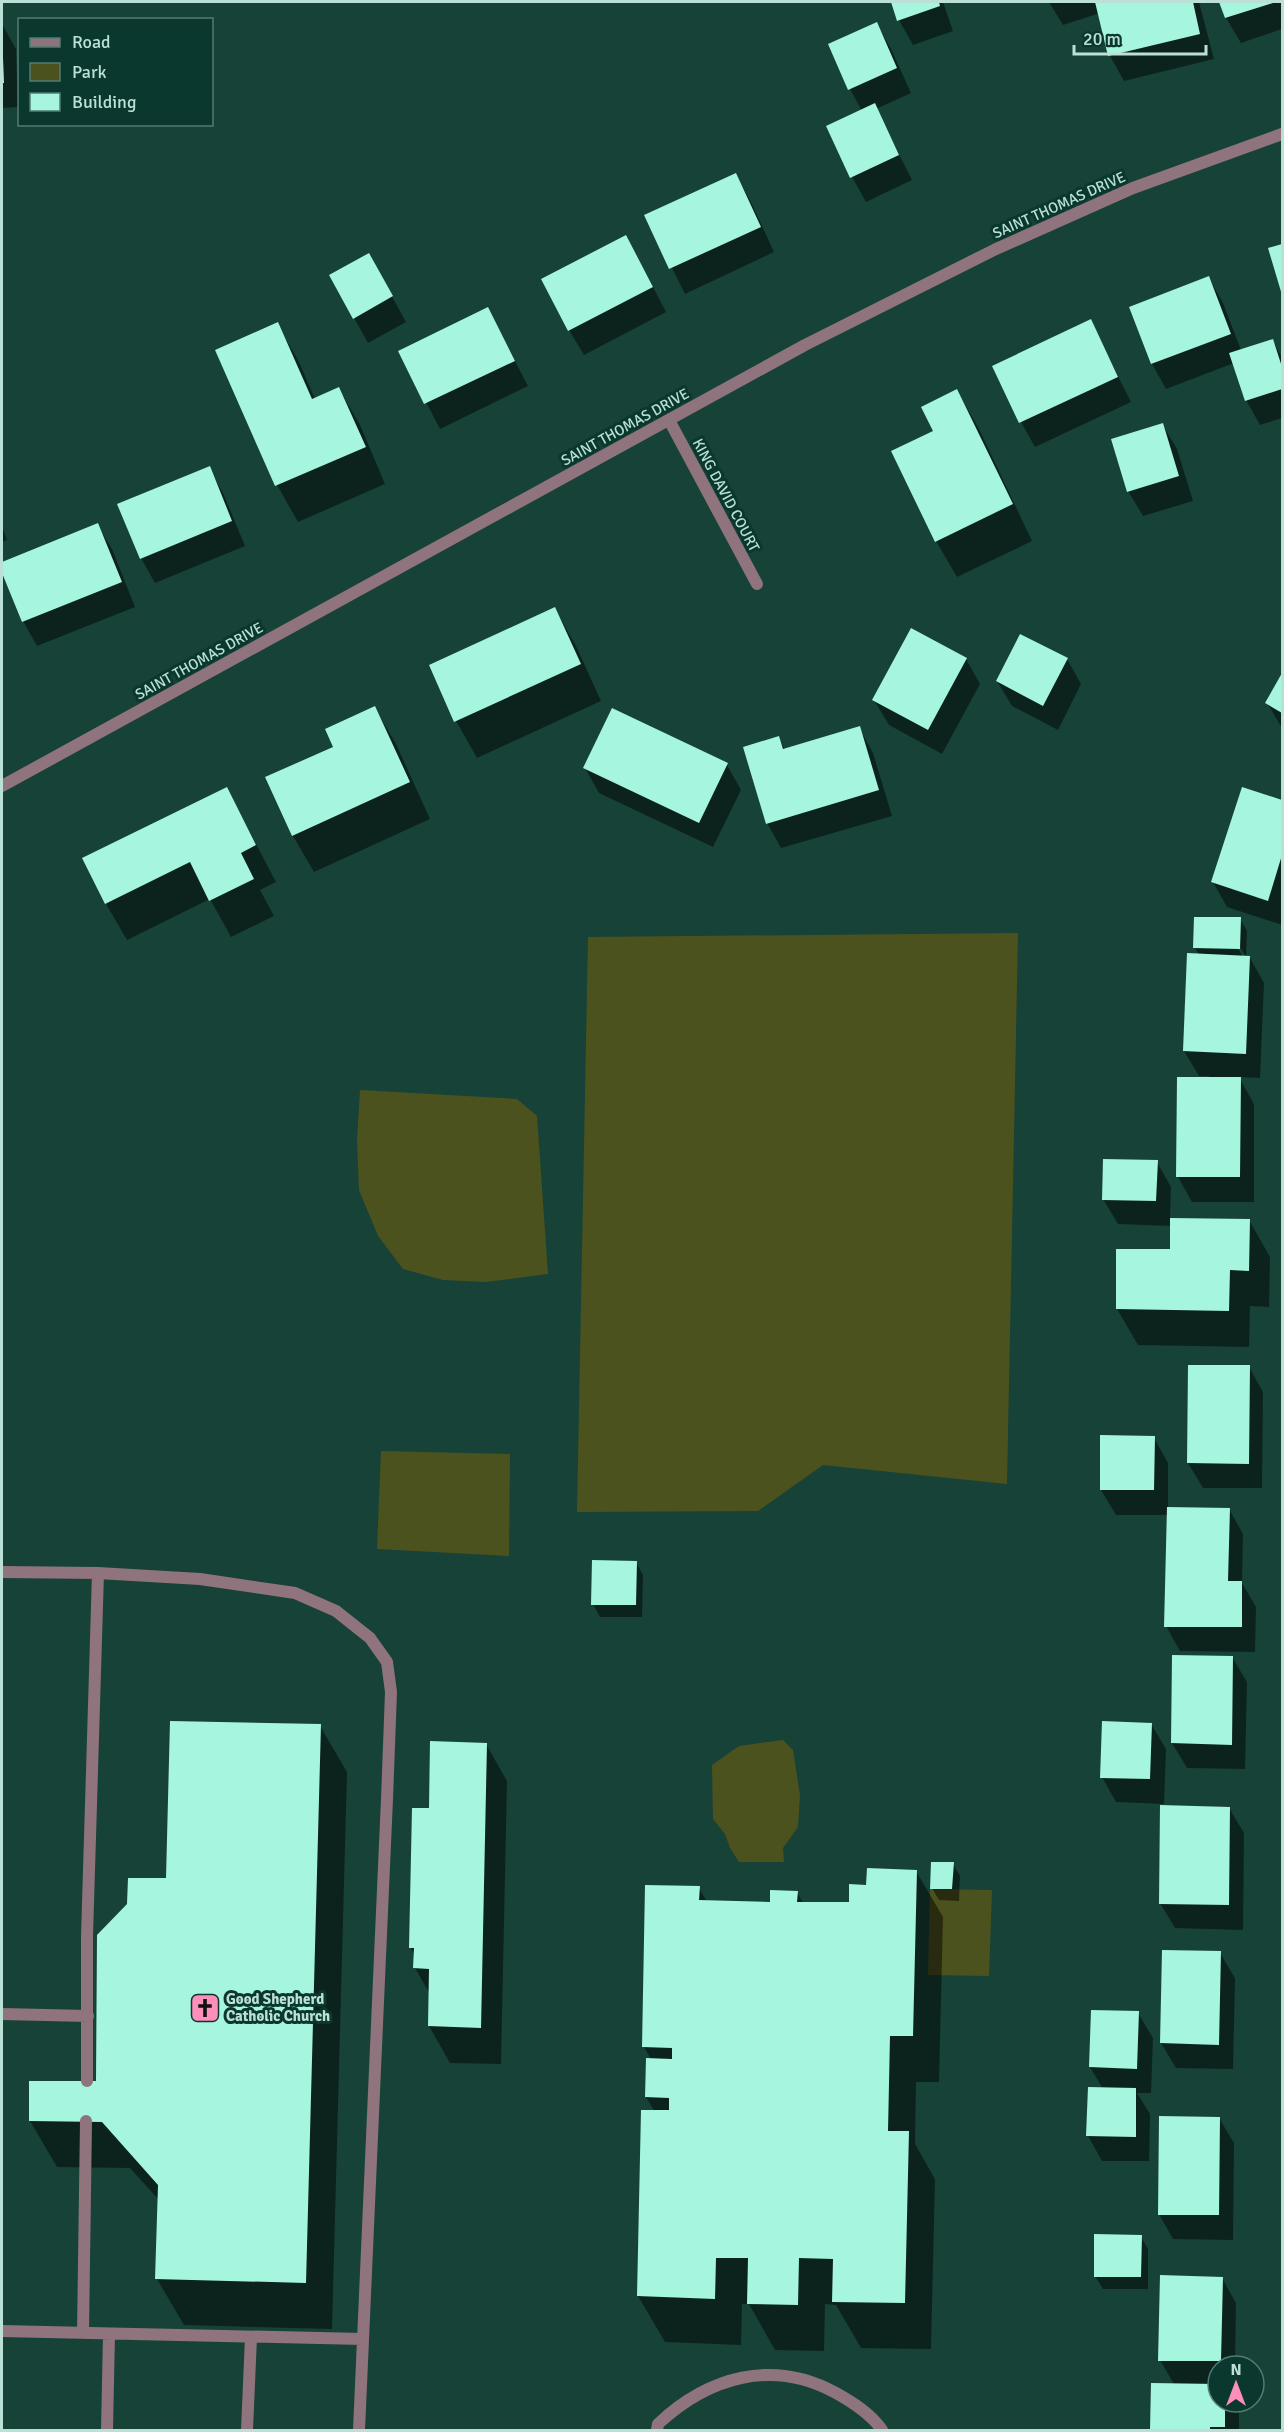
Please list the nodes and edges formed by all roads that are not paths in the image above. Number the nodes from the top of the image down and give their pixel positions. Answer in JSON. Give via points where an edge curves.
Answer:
{"nodes":[{"id":1,"x":1282,"y":134,"type":"edge"},
{"id":2,"x":669,"y":420,"type":"junction"},
{"id":3,"x":757,"y":584,"type":"dead end"},
{"id":4,"x":2,"y":786,"type":"edge"},
{"id":5,"x":2,"y":1572,"type":"edge"},
{"id":6,"x":98,"y":1573,"type":"junction"},
{"id":7,"x":2,"y":2014,"type":"edge"},
{"id":8,"x":88,"y":2016,"type":"junction"},
{"id":9,"x":87,"y":2081,"type":"dead end"},
{"id":10,"x":86,"y":2121,"type":"dead end"},
{"id":11,"x":2,"y":2331,"type":"edge"},
{"id":12,"x":83,"y":2333,"type":"junction"},
{"id":13,"x":109,"y":2334,"type":"junction"},
{"id":14,"x":251,"y":2337,"type":"junction"},
{"id":15,"x":363,"y":2339,"type":"junction"},
{"id":16,"x":107,"y":2430,"type":"edge"},
{"id":17,"x":247,"y":2430,"type":"edge"},
{"id":18,"x":359,"y":2430,"type":"edge"},
{"id":19,"x":657,"y":2430,"type":"edge"},
{"id":20,"x":882,"y":2430,"type":"edge"}],
"edges":[{"from":1,"to":2,"type":"street","name":"SAINT THOMAS DRIVE","via":[[1133,188],[996,249],[805,345]]},
{"from":2,"to":3,"type":"street","name":"KING DAVID COURT"},
{"from":2,"to":4,"type":"street","name":"SAINT THOMAS DRIVE"},
{"from":5,"to":6,"type":"street"},
{"from":6,"to":8,"type":"street"},
{"from":6,"to":15,"type":"street","via":[[200,1579],[295,1593],[336,1611],[370,1638],[387,1662],[391,1692]]},
{"from":7,"to":8,"type":"street"},
{"from":8,"to":9,"type":"street"},
{"from":10,"to":12,"type":"street"},
{"from":11,"to":12,"type":"street"},
{"from":12,"to":13,"type":"street"},
{"from":13,"to":14,"type":"street"},
{"from":13,"to":16,"type":"street"},
{"from":14,"to":15,"type":"street"},
{"from":14,"to":17,"type":"street"},
{"from":15,"to":18,"type":"street"},
{"from":19,"to":20,"type":"street","via":[[658,2424],[676,2407],[700,2391],[724,2382],[774,2374],[826,2388],[850,2401]]}]}
